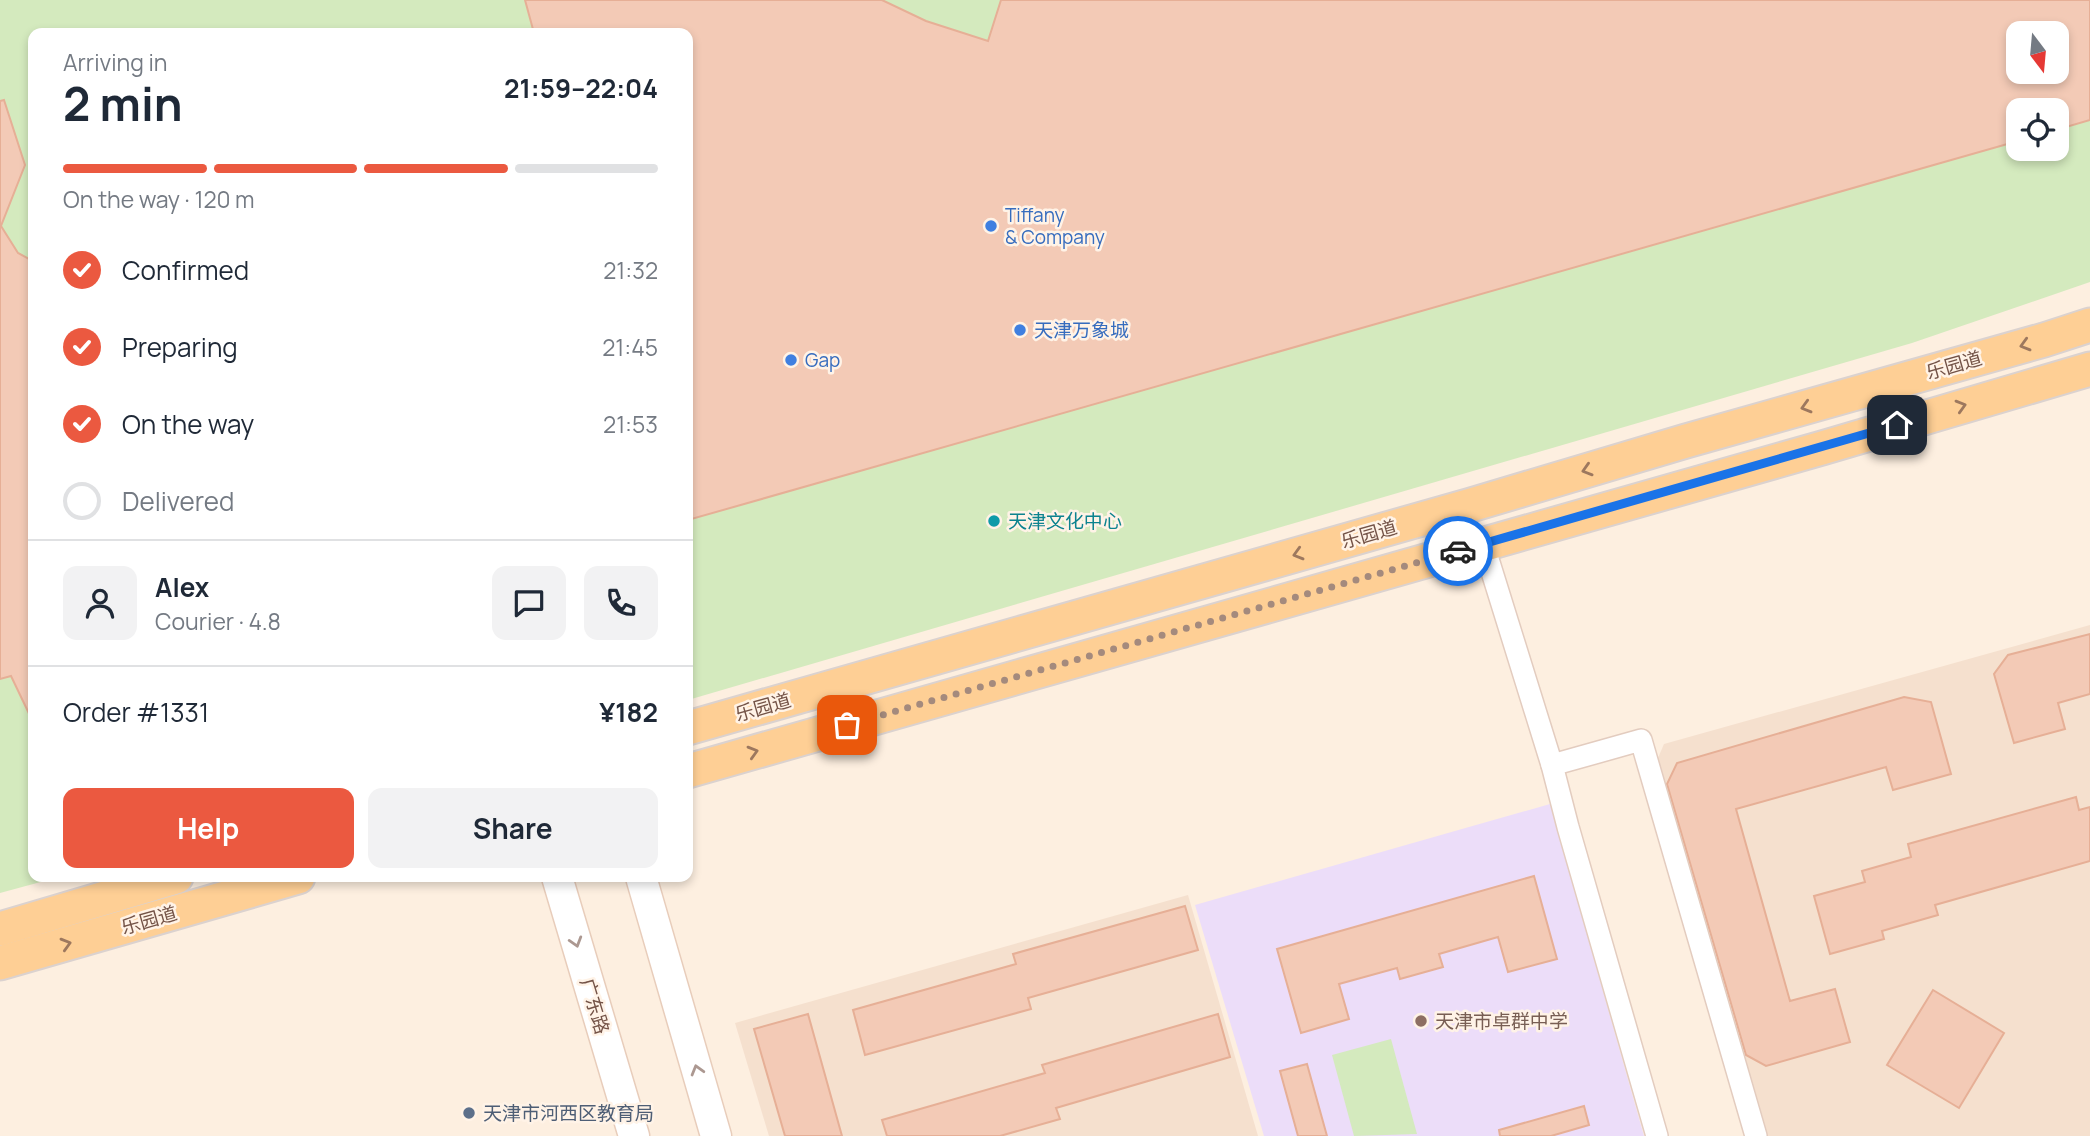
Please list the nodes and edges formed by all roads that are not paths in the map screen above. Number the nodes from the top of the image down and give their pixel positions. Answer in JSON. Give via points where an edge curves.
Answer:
{"nodes":[{"id":1,"x":2090,"y":325,"type":"edge"},
{"id":2,"x":2090,"y":369,"type":"edge"},
{"id":3,"x":1471,"y":505,"type":"junction"},
{"id":4,"x":1483,"y":543,"type":"junction"},
{"id":5,"x":693,"y":727,"type":"edge"},
{"id":6,"x":1552,"y":765,"type":"junction"},
{"id":7,"x":693,"y":770,"type":"edge"},
{"id":8,"x":159,"y":882,"type":"edge"},
{"id":9,"x":280,"y":882,"type":"edge"},
{"id":10,"x":558,"y":882,"type":"edge"},
{"id":11,"x":641,"y":882,"type":"edge"},
{"id":12,"x":0,"y":929,"type":"edge"},
{"id":13,"x":0,"y":962,"type":"edge"},
{"id":14,"x":634,"y":1136,"type":"edge"},
{"id":15,"x":716,"y":1136,"type":"edge"},
{"id":16,"x":1657,"y":1136,"type":"edge"},
{"id":17,"x":1756,"y":1136,"type":"edge"}],
"edges":[{"from":1,"to":3,"type":"main road","name":"乐园道","one_way":true},
{"from":4,"to":2,"type":"main road","name":"乐园道","one_way":true},
{"from":3,"to":4,"type":"main road"},
{"from":3,"to":5,"type":"main road","name":"乐园道","one_way":true},
{"from":4,"to":6,"type":"street"},
{"from":7,"to":4,"type":"main road","name":"乐园道","one_way":true},
{"from":6,"to":16,"type":"street"},
{"from":6,"to":17,"type":"street","via":[[1641,740]]},
{"from":8,"to":12,"type":"main road","name":"乐园道"},
{"from":13,"to":9,"type":"main road","name":"乐园道","one_way":true},
{"from":10,"to":14,"type":"main road","name":"广东路","one_way":true},
{"from":15,"to":11,"type":"main road","one_way":true}]}
